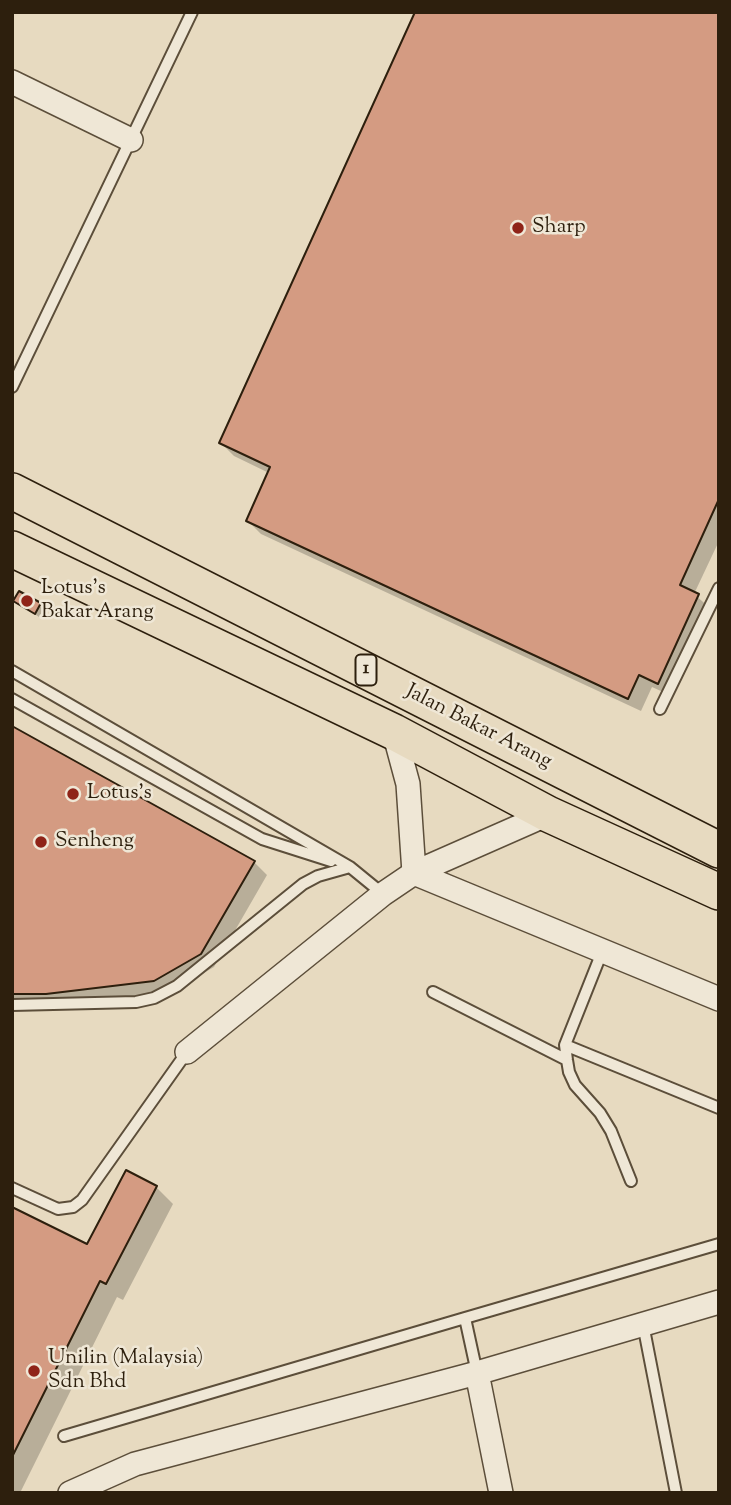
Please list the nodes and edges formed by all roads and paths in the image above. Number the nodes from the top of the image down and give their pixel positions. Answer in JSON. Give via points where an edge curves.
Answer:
{"nodes":[{"id":1,"x":192,"y":12,"type":"edge"},
{"id":2,"x":12,"y":82,"type":"edge"},
{"id":3,"x":131,"y":140,"type":"junction"},
{"id":4,"x":12,"y":387,"type":"edge"},
{"id":5,"x":12,"y":491,"type":"edge"},
{"id":6,"x":12,"y":549,"type":"edge"},
{"id":7,"x":719,"y":588,"type":"edge"},
{"id":8,"x":12,"y":671,"type":"edge"},
{"id":9,"x":27,"y":680,"type":"junction"},
{"id":10,"x":14,"y":700,"type":"edge"},
{"id":11,"x":63,"y":700,"type":"junction"},
{"id":12,"x":660,"y":709,"type":"dead end"},
{"id":13,"x":51,"y":721,"type":"junction"},
{"id":14,"x":394,"y":732,"type":"junction"},
{"id":15,"x":548,"y":814,"type":"junction"},
{"id":16,"x":719,"y":850,"type":"edge"},
{"id":17,"x":350,"y":867,"type":"junction"},
{"id":18,"x":414,"y":873,"type":"junction"},
{"id":19,"x":719,"y":891,"type":"edge"},
{"id":20,"x":383,"y":894,"type":"junction"},
{"id":21,"x":602,"y":952,"type":"junction"},
{"id":22,"x":433,"y":992,"type":"dead end"},
{"id":23,"x":719,"y":999,"type":"edge"},
{"id":24,"x":12,"y":1005,"type":"edge"},
{"id":25,"x":565,"y":1045,"type":"junction"},
{"id":26,"x":187,"y":1052,"type":"joint"},
{"id":27,"x":566,"y":1060,"type":"junction"},
{"id":28,"x":719,"y":1108,"type":"edge"},
{"id":29,"x":631,"y":1181,"type":"dead end"},
{"id":30,"x":12,"y":1188,"type":"edge"},
{"id":31,"x":719,"y":1244,"type":"edge"},
{"id":32,"x":713,"y":1307,"type":"edge"},
{"id":33,"x":465,"y":1318,"type":"junction"},
{"id":34,"x":643,"y":1324,"type":"junction"},
{"id":35,"x":477,"y":1373,"type":"junction"},
{"id":36,"x":64,"y":1436,"type":"dead end"},
{"id":37,"x":70,"y":1493,"type":"edge"},
{"id":38,"x":501,"y":1493,"type":"edge"},
{"id":39,"x":676,"y":1493,"type":"edge"}],
"edges":[{"from":1,"to":3,"type":"lane"},
{"from":2,"to":3,"type":"street"},
{"from":3,"to":4,"type":"lane"},
{"from":5,"to":16,"type":"main road","name":"Jalan Bakar Arang","number":"1"},
{"from":6,"to":14,"type":"main road","name":"Jalan Bakar Arang","number":"1"},
{"from":7,"to":12,"type":"lane"},
{"from":8,"to":9,"type":"lane"},
{"from":9,"to":10,"type":"lane"},
{"from":9,"to":11,"type":"lane"},
{"from":10,"to":13,"type":"lane"},
{"from":11,"to":13,"type":"lane"},
{"from":11,"to":17,"type":"lane"},
{"from":13,"to":17,"type":"lane","via":[[262,839]]},
{"from":14,"to":15,"type":"main road","name":"Jalan Bakar Arang","number":"1"},
{"from":14,"to":18,"type":"street","via":[[408,784]]},
{"from":15,"to":18,"type":"street"},
{"from":15,"to":19,"type":"main road","name":"Jalan Bakar Arang","number":"1"},
{"from":17,"to":20,"type":"lane"},
{"from":17,"to":24,"type":"lane","via":[[303,884],[177,986],[154,998]]},
{"from":18,"to":20,"type":"street"},
{"from":18,"to":21,"type":"street"},
{"from":20,"to":26,"type":"street"},
{"from":21,"to":23,"type":"street"},
{"from":21,"to":25,"type":"lane"},
{"from":22,"to":27,"type":"lane"},
{"from":25,"to":27,"type":"lane"},
{"from":25,"to":28,"type":"lane"},
{"from":26,"to":30,"type":"lane","via":[[73,1207],[58,1209]]},
{"from":27,"to":29,"type":"lane","via":[[575,1085],[611,1130]]},
{"from":31,"to":33,"type":"lane"},
{"from":32,"to":34,"type":"street"},
{"from":33,"to":35,"type":"lane"},
{"from":33,"to":36,"type":"lane"},
{"from":34,"to":35,"type":"street"},
{"from":34,"to":39,"type":"lane"},
{"from":35,"to":37,"type":"street","via":[[135,1464]]},
{"from":35,"to":38,"type":"street"}]}
